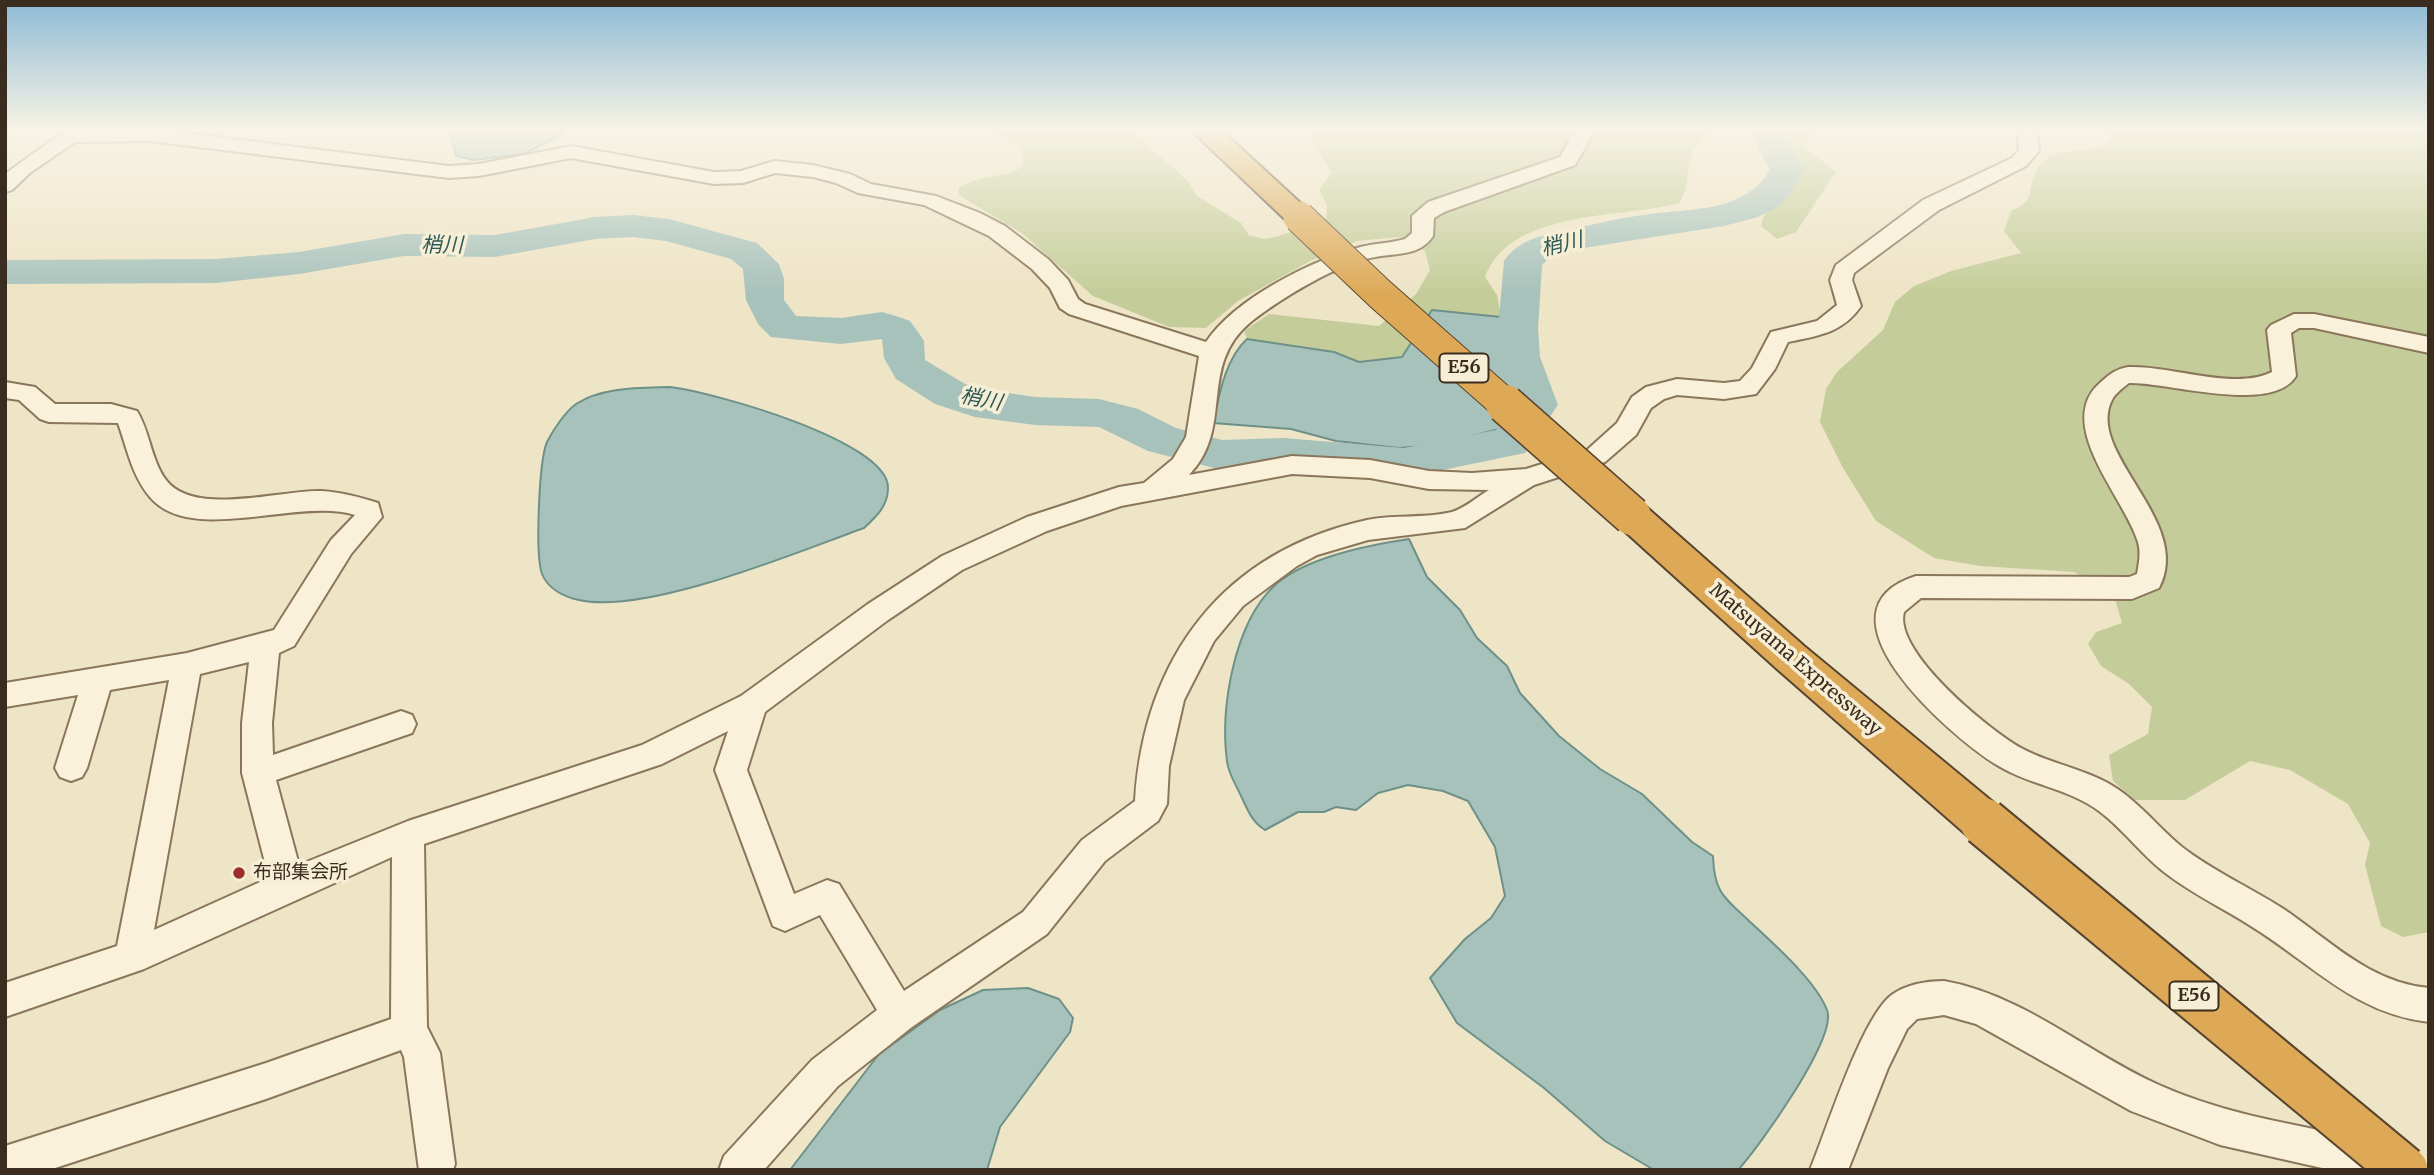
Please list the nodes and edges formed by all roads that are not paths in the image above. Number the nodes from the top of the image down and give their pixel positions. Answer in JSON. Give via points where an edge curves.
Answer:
{"nodes":[{"id":1,"x":855,"y":184,"type":"edge"},
{"id":2,"x":1263,"y":184,"type":"edge"},
{"id":3,"x":1502,"y":184,"type":"edge"},
{"id":4,"x":1974,"y":184,"type":"edge"},
{"id":5,"x":2429,"y":345,"type":"edge"},
{"id":6,"x":1212,"y":352,"type":"junction"},
{"id":7,"x":5,"y":390,"type":"edge"},
{"id":8,"x":1527,"y":478,"type":"junction"},
{"id":9,"x":1152,"y":490,"type":"junction"},
{"id":10,"x":265,"y":646,"type":"junction"},
{"id":11,"x":187,"y":665,"type":"junction"},
{"id":12,"x":98,"y":680,"type":"junction"},
{"id":13,"x":5,"y":695,"type":"edge"},
{"id":14,"x":752,"y":705,"type":"junction"},
{"id":15,"x":401,"y":724,"type":"dead end"},
{"id":16,"x":71,"y":768,"type":"dead end"},
{"id":17,"x":258,"y":773,"type":"junction"},
{"id":18,"x":408,"y":835,"type":"junction"},
{"id":19,"x":288,"y":885,"type":"junction"},
{"id":20,"x":132,"y":957,"type":"junction"},
{"id":21,"x":5,"y":1000,"type":"edge"},
{"id":22,"x":2429,"y":1004,"type":"edge"},
{"id":23,"x":899,"y":1015,"type":"junction"},
{"id":24,"x":410,"y":1030,"type":"junction"},
{"id":25,"x":436,"y":1164,"type":"dead end"},
{"id":26,"x":5,"y":1165,"type":"edge"},
{"id":27,"x":738,"y":1170,"type":"edge"},
{"id":28,"x":1829,"y":1170,"type":"edge"},
{"id":29,"x":2404,"y":1170,"type":"edge"},
{"id":30,"x":2421,"y":1170,"type":"edge"}],
"edges":[{"from":1,"to":6,"type":"street","via":[[929,200],[972,218],[1040,264],[1077,309]]},
{"from":2,"to":29,"type":"highway","name":"Matsuyama Expressway","number":"E56","bridge":true,"via":[[1380,294],[1790,657]]},
{"from":3,"to":6,"type":"street","via":[[1436,207],[1423,216],[1424,232],[1419,241],[1364,252],[1245,313],[1225,331]]},
{"from":4,"to":8,"type":"street","via":[[1931,205],[1844,270],[1841,280],[1849,306],[1838,320],[1820,330],[1779,337],[1771,348],[1769,364],[1747,388],[1677,387],[1654,393],[1641,403],[1627,429],[1595,456]]},
{"from":5,"to":22,"type":"street","via":[[2336,324],[2294,321],[2279,330],[2286,355],[2284,376],[2272,385],[2231,386],[2123,375],[2098,402],[2098,433],[2152,541],[2149,580],[2132,588],[1916,587],[1898,598],[1888,617],[1901,655],[1988,744],[2109,800],[2185,869],[2270,919],[2338,971],[2411,1004]]},
{"from":6,"to":9,"type":"street","via":[[1196,443],[1178,470]]},
{"from":7,"to":10,"type":"street","via":[[26,393],[49,413],[111,412],[128,418],[152,478],[163,494],[179,503],[222,509],[333,502],[369,510],[369,517],[329,563],[293,628],[284,638]]},
{"from":8,"to":9,"type":"street","via":[[1429,480],[1310,464]]},
{"from":8,"to":23,"type":"street","via":[[1456,521],[1368,530],[1308,548],[1233,598],[1204,633],[1169,701],[1147,811],[1081,864],[1035,923]]},
{"from":9,"to":14,"type":"street","via":[[1037,524],[952,563]]},
{"from":10,"to":11,"type":"street"},
{"from":10,"to":17,"type":"street","via":[[257,723]]},
{"from":11,"to":12,"type":"street"},
{"from":11,"to":20,"type":"street"},
{"from":12,"to":13,"type":"street"},
{"from":12,"to":16,"type":"street"},
{"from":14,"to":18,"type":"street","via":[[651,755]]},
{"from":14,"to":23,"type":"street","via":[[731,770],[785,915],[827,895]]},
{"from":15,"to":17,"type":"street"},
{"from":17,"to":19,"type":"street"},
{"from":18,"to":19,"type":"street"},
{"from":18,"to":24,"type":"street"},
{"from":19,"to":20,"type":"street"},
{"from":20,"to":21,"type":"street"},
{"from":23,"to":27,"type":"street","via":[[825,1073]]},
{"from":24,"to":25,"type":"street","via":[[422,1053]]},
{"from":24,"to":26,"type":"street"},
{"from":28,"to":30,"type":"street","via":[[1885,1030],[1903,1008],[1925,998],[1955,998],[1989,1012],[2168,1108],[2236,1129]]}]}
